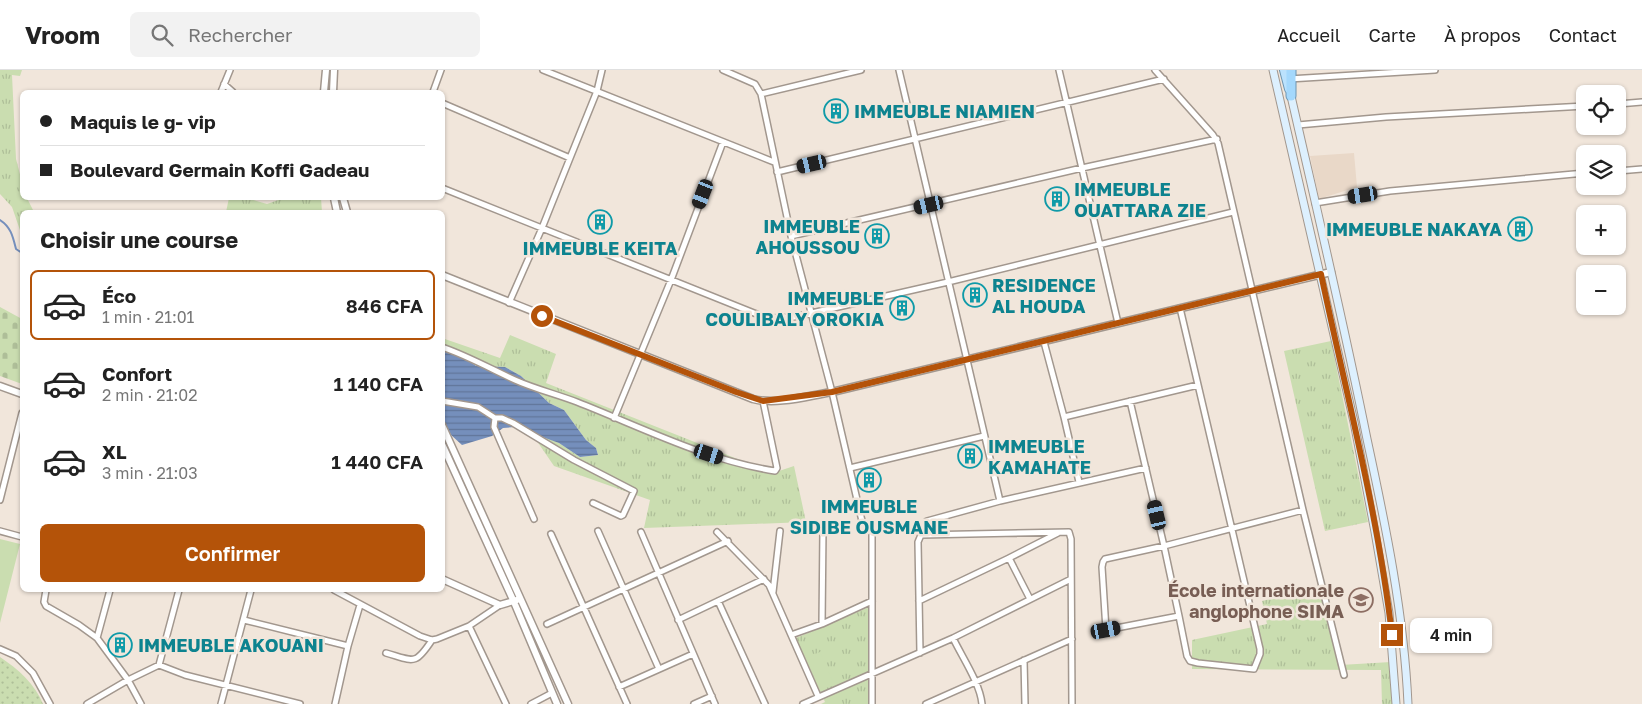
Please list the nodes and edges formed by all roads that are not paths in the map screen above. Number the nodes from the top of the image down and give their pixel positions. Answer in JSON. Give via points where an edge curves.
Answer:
{"nodes":[{"id":1,"x":230,"y":70,"type":"edge"},
{"id":2,"x":326,"y":70,"type":"edge"},
{"id":3,"x":334,"y":70,"type":"edge"},
{"id":4,"x":441,"y":70,"type":"edge"},
{"id":5,"x":543,"y":70,"type":"edge"},
{"id":6,"x":602,"y":70,"type":"edge"},
{"id":7,"x":723,"y":70,"type":"edge"},
{"id":8,"x":827,"y":70,"type":"edge"},
{"id":9,"x":861,"y":70,"type":"edge"},
{"id":10,"x":899,"y":70,"type":"edge"},
{"id":11,"x":1059,"y":70,"type":"edge"},
{"id":12,"x":1155,"y":70,"type":"edge"},
{"id":13,"x":1273,"y":70,"type":"edge"},
{"id":14,"x":1284,"y":70,"type":"edge"},
{"id":15,"x":1435,"y":70,"type":"edge"},
{"id":16,"x":1290,"y":76,"type":"edge"},
{"id":17,"x":829,"y":77,"type":"junction"},
{"id":18,"x":1164,"y":79,"type":"junction"},
{"id":19,"x":224,"y":84,"type":"junction"},
{"id":20,"x":222,"y":90,"type":"edge"},
{"id":21,"x":231,"y":90,"type":"edge"},
{"id":22,"x":324,"y":90,"type":"edge"},
{"id":23,"x":333,"y":90,"type":"edge"},
{"id":24,"x":434,"y":90,"type":"edge"},
{"id":25,"x":597,"y":91,"type":"junction"},
{"id":26,"x":761,"y":94,"type":"junction"},
{"id":27,"x":1291,"y":96,"type":"joint"},
{"id":28,"x":1642,"y":102,"type":"edge"},
{"id":29,"x":1066,"y":103,"type":"junction"},
{"id":30,"x":1626,"y":103,"type":"edge"},
{"id":31,"x":445,"y":104,"type":"edge"},
{"id":32,"x":1576,"y":106,"type":"edge"},
{"id":33,"x":1298,"y":125,"type":"junction"},
{"id":34,"x":915,"y":139,"type":"junction"},
{"id":35,"x":1217,"y":139,"type":"junction"},
{"id":36,"x":723,"y":142,"type":"junction"},
{"id":37,"x":570,"y":158,"type":"junction"},
{"id":38,"x":774,"y":162,"type":"junction"},
{"id":39,"x":1082,"y":168,"type":"junction"},
{"id":40,"x":1642,"y":169,"type":"edge"},
{"id":41,"x":1626,"y":170,"type":"edge"},
{"id":42,"x":777,"y":172,"type":"junction"},
{"id":43,"x":1576,"y":175,"type":"edge"},
{"id":44,"x":445,"y":189,"type":"edge"},
{"id":45,"x":1315,"y":202,"type":"junction"},
{"id":46,"x":929,"y":205,"type":"junction"},
{"id":47,"x":1234,"y":212,"type":"junction"},
{"id":48,"x":542,"y":228,"type":"junction"},
{"id":49,"x":791,"y":236,"type":"junction"},
{"id":50,"x":1100,"y":245,"type":"junction"},
{"id":51,"x":1331,"y":272,"type":"junction"},
{"id":52,"x":1321,"y":274,"type":"junction"},
{"id":53,"x":445,"y":276,"type":"edge"},
{"id":54,"x":671,"y":280,"type":"junction"},
{"id":55,"x":948,"y":282,"type":"junction"},
{"id":56,"x":1252,"y":291,"type":"junction"},
{"id":57,"x":509,"y":303,"type":"junction"},
{"id":58,"x":1180,"y":308,"type":"junction"},
{"id":59,"x":811,"y":312,"type":"junction"},
{"id":60,"x":1118,"y":323,"type":"junction"},
{"id":61,"x":1044,"y":342,"type":"junction"},
{"id":62,"x":445,"y":348,"type":"edge"},
{"id":63,"x":639,"y":354,"type":"junction"},
{"id":64,"x":966,"y":359,"type":"junction"},
{"id":65,"x":1198,"y":385,"type":"junction"},
{"id":66,"x":0,"y":386,"type":"edge"},
{"id":67,"x":832,"y":392,"type":"junction"},
{"id":68,"x":20,"y":393,"type":"edge"},
{"id":69,"x":763,"y":401,"type":"junction"},
{"id":70,"x":1130,"y":401,"type":"junction"},
{"id":71,"x":445,"y":402,"type":"edge"},
{"id":72,"x":1064,"y":417,"type":"junction"},
{"id":73,"x":495,"y":418,"type":"junction"},
{"id":74,"x":614,"y":418,"type":"junction"},
{"id":75,"x":20,"y":421,"type":"edge"},
{"id":76,"x":445,"y":432,"type":"edge"},
{"id":77,"x":984,"y":436,"type":"junction"},
{"id":78,"x":445,"y":450,"type":"edge"},
{"id":79,"x":850,"y":468,"type":"junction"},
{"id":80,"x":1146,"y":468,"type":"junction"},
{"id":81,"x":1079,"y":482,"type":"junction"},
{"id":82,"x":0,"y":500,"type":"edge"},
{"id":83,"x":1000,"y":501,"type":"junction"},
{"id":84,"x":593,"y":503,"type":"dead end"},
{"id":85,"x":1303,"y":510,"type":"junction"},
{"id":86,"x":534,"y":519,"type":"dead end"},
{"id":87,"x":926,"y":520,"type":"dead end"},
{"id":88,"x":862,"y":521,"type":"dead end"},
{"id":89,"x":872,"y":528,"type":"dead end"},
{"id":90,"x":823,"y":529,"type":"dead end"},
{"id":91,"x":1231,"y":529,"type":"junction"},
{"id":92,"x":0,"y":531,"type":"edge"},
{"id":93,"x":780,"y":531,"type":"dead end"},
{"id":94,"x":1061,"y":531,"type":"junction"},
{"id":95,"x":598,"y":532,"type":"dead end"},
{"id":96,"x":641,"y":532,"type":"dead end"},
{"id":97,"x":717,"y":532,"type":"dead end"},
{"id":98,"x":551,"y":534,"type":"dead end"},
{"id":99,"x":20,"y":536,"type":"edge"},
{"id":100,"x":728,"y":541,"type":"junction"},
{"id":101,"x":1164,"y":546,"type":"junction"},
{"id":102,"x":1010,"y":558,"type":"junction"},
{"id":103,"x":659,"y":574,"type":"junction"},
{"id":104,"x":764,"y":579,"type":"junction"},
{"id":105,"x":1071,"y":579,"type":"junction"},
{"id":106,"x":445,"y":581,"type":"edge"},
{"id":107,"x":624,"y":589,"type":"junction"},
{"id":108,"x":46,"y":592,"type":"edge"},
{"id":109,"x":109,"y":592,"type":"edge"},
{"id":110,"x":179,"y":592,"type":"edge"},
{"id":111,"x":251,"y":592,"type":"edge"},
{"id":112,"x":337,"y":592,"type":"edge"},
{"id":113,"x":773,"y":592,"type":"junction"},
{"id":114,"x":1030,"y":599,"type":"junction"},
{"id":115,"x":517,"y":600,"type":"junction"},
{"id":116,"x":718,"y":601,"type":"junction"},
{"id":117,"x":872,"y":601,"type":"junction"},
{"id":118,"x":919,"y":601,"type":"junction"},
{"id":119,"x":360,"y":605,"type":"junction"},
{"id":120,"x":500,"y":605,"type":"junction"},
{"id":121,"x":584,"y":607,"type":"junction"},
{"id":122,"x":1178,"y":616,"type":"junction"},
{"id":123,"x":244,"y":620,"type":"junction"},
{"id":124,"x":678,"y":620,"type":"junction"},
{"id":125,"x":547,"y":624,"type":"dead end"},
{"id":126,"x":822,"y":624,"type":"junction"},
{"id":127,"x":469,"y":626,"type":"junction"},
{"id":128,"x":791,"y":636,"type":"junction"},
{"id":129,"x":97,"y":638,"type":"junction"},
{"id":130,"x":952,"y":638,"type":"junction"},
{"id":131,"x":1072,"y":639,"type":"junction"},
{"id":132,"x":432,"y":640,"type":"junction"},
{"id":133,"x":348,"y":646,"type":"junction"},
{"id":134,"x":0,"y":649,"type":"edge"},
{"id":135,"x":386,"y":653,"type":"dead end"},
{"id":136,"x":920,"y":653,"type":"junction"},
{"id":137,"x":693,"y":654,"type":"junction"},
{"id":138,"x":1024,"y":660,"type":"junction"},
{"id":139,"x":159,"y":665,"type":"junction"},
{"id":140,"x":659,"y":669,"type":"junction"},
{"id":141,"x":872,"y":674,"type":"junction"},
{"id":142,"x":1344,"y":675,"type":"dead end"},
{"id":143,"x":128,"y":680,"type":"junction"},
{"id":144,"x":975,"y":682,"type":"junction"},
{"id":145,"x":227,"y":685,"type":"junction"},
{"id":146,"x":619,"y":687,"type":"junction"},
{"id":147,"x":552,"y":693,"type":"junction"},
{"id":148,"x":712,"y":696,"type":"junction"},
{"id":149,"x":818,"y":696,"type":"junction"},
{"id":150,"x":936,"y":702,"type":"edge"},
{"id":151,"x":289,"y":703,"type":"edge"},
{"id":152,"x":50,"y":704,"type":"edge"},
{"id":153,"x":86,"y":704,"type":"edge"},
{"id":154,"x":141,"y":704,"type":"edge"},
{"id":155,"x":222,"y":704,"type":"edge"},
{"id":156,"x":300,"y":704,"type":"edge"},
{"id":157,"x":335,"y":704,"type":"edge"},
{"id":158,"x":506,"y":704,"type":"edge"},
{"id":159,"x":531,"y":704,"type":"edge"},
{"id":160,"x":557,"y":704,"type":"edge"},
{"id":161,"x":568,"y":704,"type":"edge"},
{"id":162,"x":627,"y":704,"type":"edge"},
{"id":163,"x":694,"y":704,"type":"edge"},
{"id":164,"x":716,"y":704,"type":"edge"},
{"id":165,"x":765,"y":704,"type":"edge"},
{"id":166,"x":803,"y":704,"type":"edge"},
{"id":167,"x":872,"y":704,"type":"edge"},
{"id":168,"x":926,"y":704,"type":"edge"},
{"id":169,"x":982,"y":704,"type":"edge"},
{"id":170,"x":1025,"y":704,"type":"edge"},
{"id":171,"x":1072,"y":704,"type":"edge"},
{"id":172,"x":1396,"y":704,"type":"edge"},
{"id":173,"x":1408,"y":704,"type":"edge"}],
"edges":[{"from":1,"to":19,"type":"street"},
{"from":2,"to":22,"type":"street"},
{"from":3,"to":23,"type":"street"},
{"from":4,"to":24,"type":"street"},
{"from":5,"to":25,"type":"street"},
{"from":6,"to":25,"type":"street"},
{"from":7,"to":26,"type":"street","via":[[755,84]]},
{"from":8,"to":17,"type":"street"},
{"from":9,"to":17,"type":"street"},
{"from":10,"to":34,"type":"street"},
{"from":11,"to":29,"type":"street"},
{"from":12,"to":18,"type":"street"},
{"from":13,"to":52,"type":"main road"},
{"from":14,"to":16,"type":"main road"},
{"from":15,"to":16,"type":"street"},
{"from":16,"to":27,"type":"highway"},
{"from":17,"to":26,"type":"street"},
{"from":18,"to":29,"type":"street"},
{"from":18,"to":35,"type":"street"},
{"from":19,"to":20,"type":"street"},
{"from":19,"to":21,"type":"street"},
{"from":25,"to":36,"type":"street"},
{"from":25,"to":37,"type":"street"},
{"from":26,"to":38,"type":"street"},
{"from":27,"to":33,"type":"main road"},
{"from":28,"to":30,"type":"street"},
{"from":29,"to":34,"type":"street"},
{"from":29,"to":39,"type":"street"},
{"from":31,"to":37,"type":"street"},
{"from":32,"to":33,"type":"street","via":[[1386,116]]},
{"from":33,"to":45,"type":"main road"},
{"from":34,"to":42,"type":"street"},
{"from":34,"to":46,"type":"street"},
{"from":35,"to":39,"type":"street"},
{"from":35,"to":47,"type":"street"},
{"from":36,"to":38,"type":"street"},
{"from":36,"to":54,"type":"street"},
{"from":37,"to":48,"type":"street"},
{"from":38,"to":42,"type":"street"},
{"from":39,"to":46,"type":"street"},
{"from":39,"to":50,"type":"street"},
{"from":40,"to":41,"type":"street"},
{"from":42,"to":49,"type":"street"},
{"from":43,"to":45,"type":"street","via":[[1390,191]]},
{"from":44,"to":48,"type":"street"},
{"from":45,"to":51,"type":"main road"},
{"from":46,"to":49,"type":"street"},
{"from":46,"to":55,"type":"street"},
{"from":47,"to":50,"type":"street"},
{"from":47,"to":56,"type":"street"},
{"from":48,"to":54,"type":"street"},
{"from":48,"to":57,"type":"street"},
{"from":49,"to":59,"type":"street"},
{"from":50,"to":55,"type":"street"},
{"from":50,"to":60,"type":"street"},
{"from":51,"to":52,"type":"street"},
{"from":51,"to":173,"type":"main road","via":[[1394,572]]},
{"from":52,"to":56,"type":"street"},
{"from":52,"to":172,"type":"main road","via":[[1354,422],[1384,581],[1392,635]]},
{"from":53,"to":57,"type":"street"},
{"from":54,"to":59,"type":"street","via":[[766,317],[785,318]]},
{"from":54,"to":63,"type":"street"},
{"from":55,"to":59,"type":"street"},
{"from":55,"to":64,"type":"street"},
{"from":56,"to":58,"type":"street"},
{"from":56,"to":85,"type":"street"},
{"from":57,"to":63,"type":"street"},
{"from":58,"to":60,"type":"street"},
{"from":58,"to":65,"type":"street"},
{"from":59,"to":67,"type":"street"},
{"from":60,"to":61,"type":"street"},
{"from":61,"to":64,"type":"street"},
{"from":61,"to":72,"type":"street"},
{"from":62,"to":74,"type":"street"},
{"from":63,"to":69,"type":"street"},
{"from":63,"to":74,"type":"street"},
{"from":64,"to":67,"type":"street"},
{"from":64,"to":77,"type":"street"},
{"from":65,"to":70,"type":"street"},
{"from":65,"to":91,"type":"street"},
{"from":66,"to":68,"type":"street"},
{"from":67,"to":69,"type":"street"},
{"from":67,"to":79,"type":"street"},
{"from":69,"to":74,"type":"street","via":[[777,468],[774,471],[746,466],[694,449]]},
{"from":70,"to":72,"type":"street"},
{"from":70,"to":80,"type":"street"},
{"from":71,"to":73,"type":"street","via":[[478,407]]},
{"from":72,"to":81,"type":"street"},
{"from":73,"to":84,"type":"street","via":[[508,421],[634,491],[621,516]]},
{"from":73,"to":86,"type":"street","via":[[494,427]]},
{"from":75,"to":82,"type":"street"},
{"from":76,"to":115,"type":"street"},
{"from":77,"to":79,"type":"street"},
{"from":77,"to":83,"type":"street"},
{"from":78,"to":115,"type":"street"},
{"from":79,"to":88,"type":"street"},
{"from":80,"to":81,"type":"street"},
{"from":80,"to":101,"type":"street"},
{"from":81,"to":83,"type":"street"},
{"from":83,"to":87,"type":"street"},
{"from":85,"to":91,"type":"street"},
{"from":85,"to":142,"type":"street"},
{"from":89,"to":117,"type":"street"},
{"from":90,"to":126,"type":"street"},
{"from":91,"to":101,"type":"street"},
{"from":91,"to":122,"type":"street","via":[[1260,649],[1254,669],[1190,661]]},
{"from":92,"to":99,"type":"street"},
{"from":93,"to":113,"type":"street"},
{"from":94,"to":102,"type":"street"},
{"from":94,"to":105,"type":"street","via":[[1071,535]]},
{"from":94,"to":118,"type":"street","via":[[921,535],[918,542]]},
{"from":95,"to":107,"type":"street"},
{"from":96,"to":103,"type":"street"},
{"from":97,"to":100,"type":"street"},
{"from":98,"to":121,"type":"street"},
{"from":100,"to":103,"type":"street"},
{"from":100,"to":104,"type":"street"},
{"from":101,"to":122,"type":"street"},
{"from":101,"to":122,"type":"street","via":[[1110,557],[1103,562],[1106,630]]},
{"from":102,"to":114,"type":"street"},
{"from":102,"to":118,"type":"street"},
{"from":103,"to":107,"type":"street"},
{"from":103,"to":124,"type":"street"},
{"from":104,"to":113,"type":"street"},
{"from":104,"to":116,"type":"street"},
{"from":105,"to":114,"type":"street"},
{"from":105,"to":131,"type":"street"},
{"from":106,"to":120,"type":"street"},
{"from":107,"to":121,"type":"street"},
{"from":107,"to":140,"type":"street"},
{"from":108,"to":129,"type":"street","via":[[46,606]]},
{"from":109,"to":129,"type":"street"},
{"from":110,"to":139,"type":"street"},
{"from":111,"to":123,"type":"street"},
{"from":112,"to":119,"type":"street"},
{"from":113,"to":128,"type":"street"},
{"from":114,"to":130,"type":"street"},
{"from":115,"to":120,"type":"street"},
{"from":115,"to":147,"type":"street"},
{"from":115,"to":161,"type":"street"},
{"from":116,"to":124,"type":"street"},
{"from":116,"to":165,"type":"street"},
{"from":117,"to":126,"type":"street"},
{"from":117,"to":141,"type":"street"},
{"from":118,"to":136,"type":"street"},
{"from":119,"to":132,"type":"street"},
{"from":119,"to":133,"type":"street"},
{"from":120,"to":127,"type":"street"},
{"from":121,"to":125,"type":"street"},
{"from":121,"to":146,"type":"street"},
{"from":123,"to":133,"type":"street"},
{"from":123,"to":145,"type":"street"},
{"from":124,"to":137,"type":"street"},
{"from":126,"to":128,"type":"street"},
{"from":127,"to":132,"type":"street"},
{"from":127,"to":158,"type":"street"},
{"from":128,"to":149,"type":"street"},
{"from":129,"to":143,"type":"street"},
{"from":130,"to":136,"type":"street"},
{"from":130,"to":144,"type":"street"},
{"from":131,"to":138,"type":"street"},
{"from":131,"to":171,"type":"street"},
{"from":132,"to":135,"type":"street","via":[[415,660]]},
{"from":133,"to":157,"type":"street"},
{"from":134,"to":152,"type":"street","via":[[16,656],[33,673]]},
{"from":136,"to":141,"type":"street"},
{"from":137,"to":140,"type":"street"},
{"from":137,"to":148,"type":"street"},
{"from":138,"to":144,"type":"street"},
{"from":138,"to":170,"type":"street"},
{"from":139,"to":143,"type":"street"},
{"from":139,"to":145,"type":"street"},
{"from":140,"to":146,"type":"street"},
{"from":141,"to":149,"type":"street"},
{"from":141,"to":167,"type":"street"},
{"from":143,"to":153,"type":"street"},
{"from":143,"to":154,"type":"street"},
{"from":144,"to":150,"type":"street"},
{"from":144,"to":169,"type":"street"},
{"from":145,"to":151,"type":"street"},
{"from":145,"to":155,"type":"street"},
{"from":146,"to":162,"type":"street"},
{"from":147,"to":159,"type":"street"},
{"from":147,"to":160,"type":"street"},
{"from":148,"to":163,"type":"street"},
{"from":148,"to":164,"type":"street"},
{"from":149,"to":166,"type":"street"},
{"from":150,"to":168,"type":"street"},
{"from":151,"to":156,"type":"street"}]}
